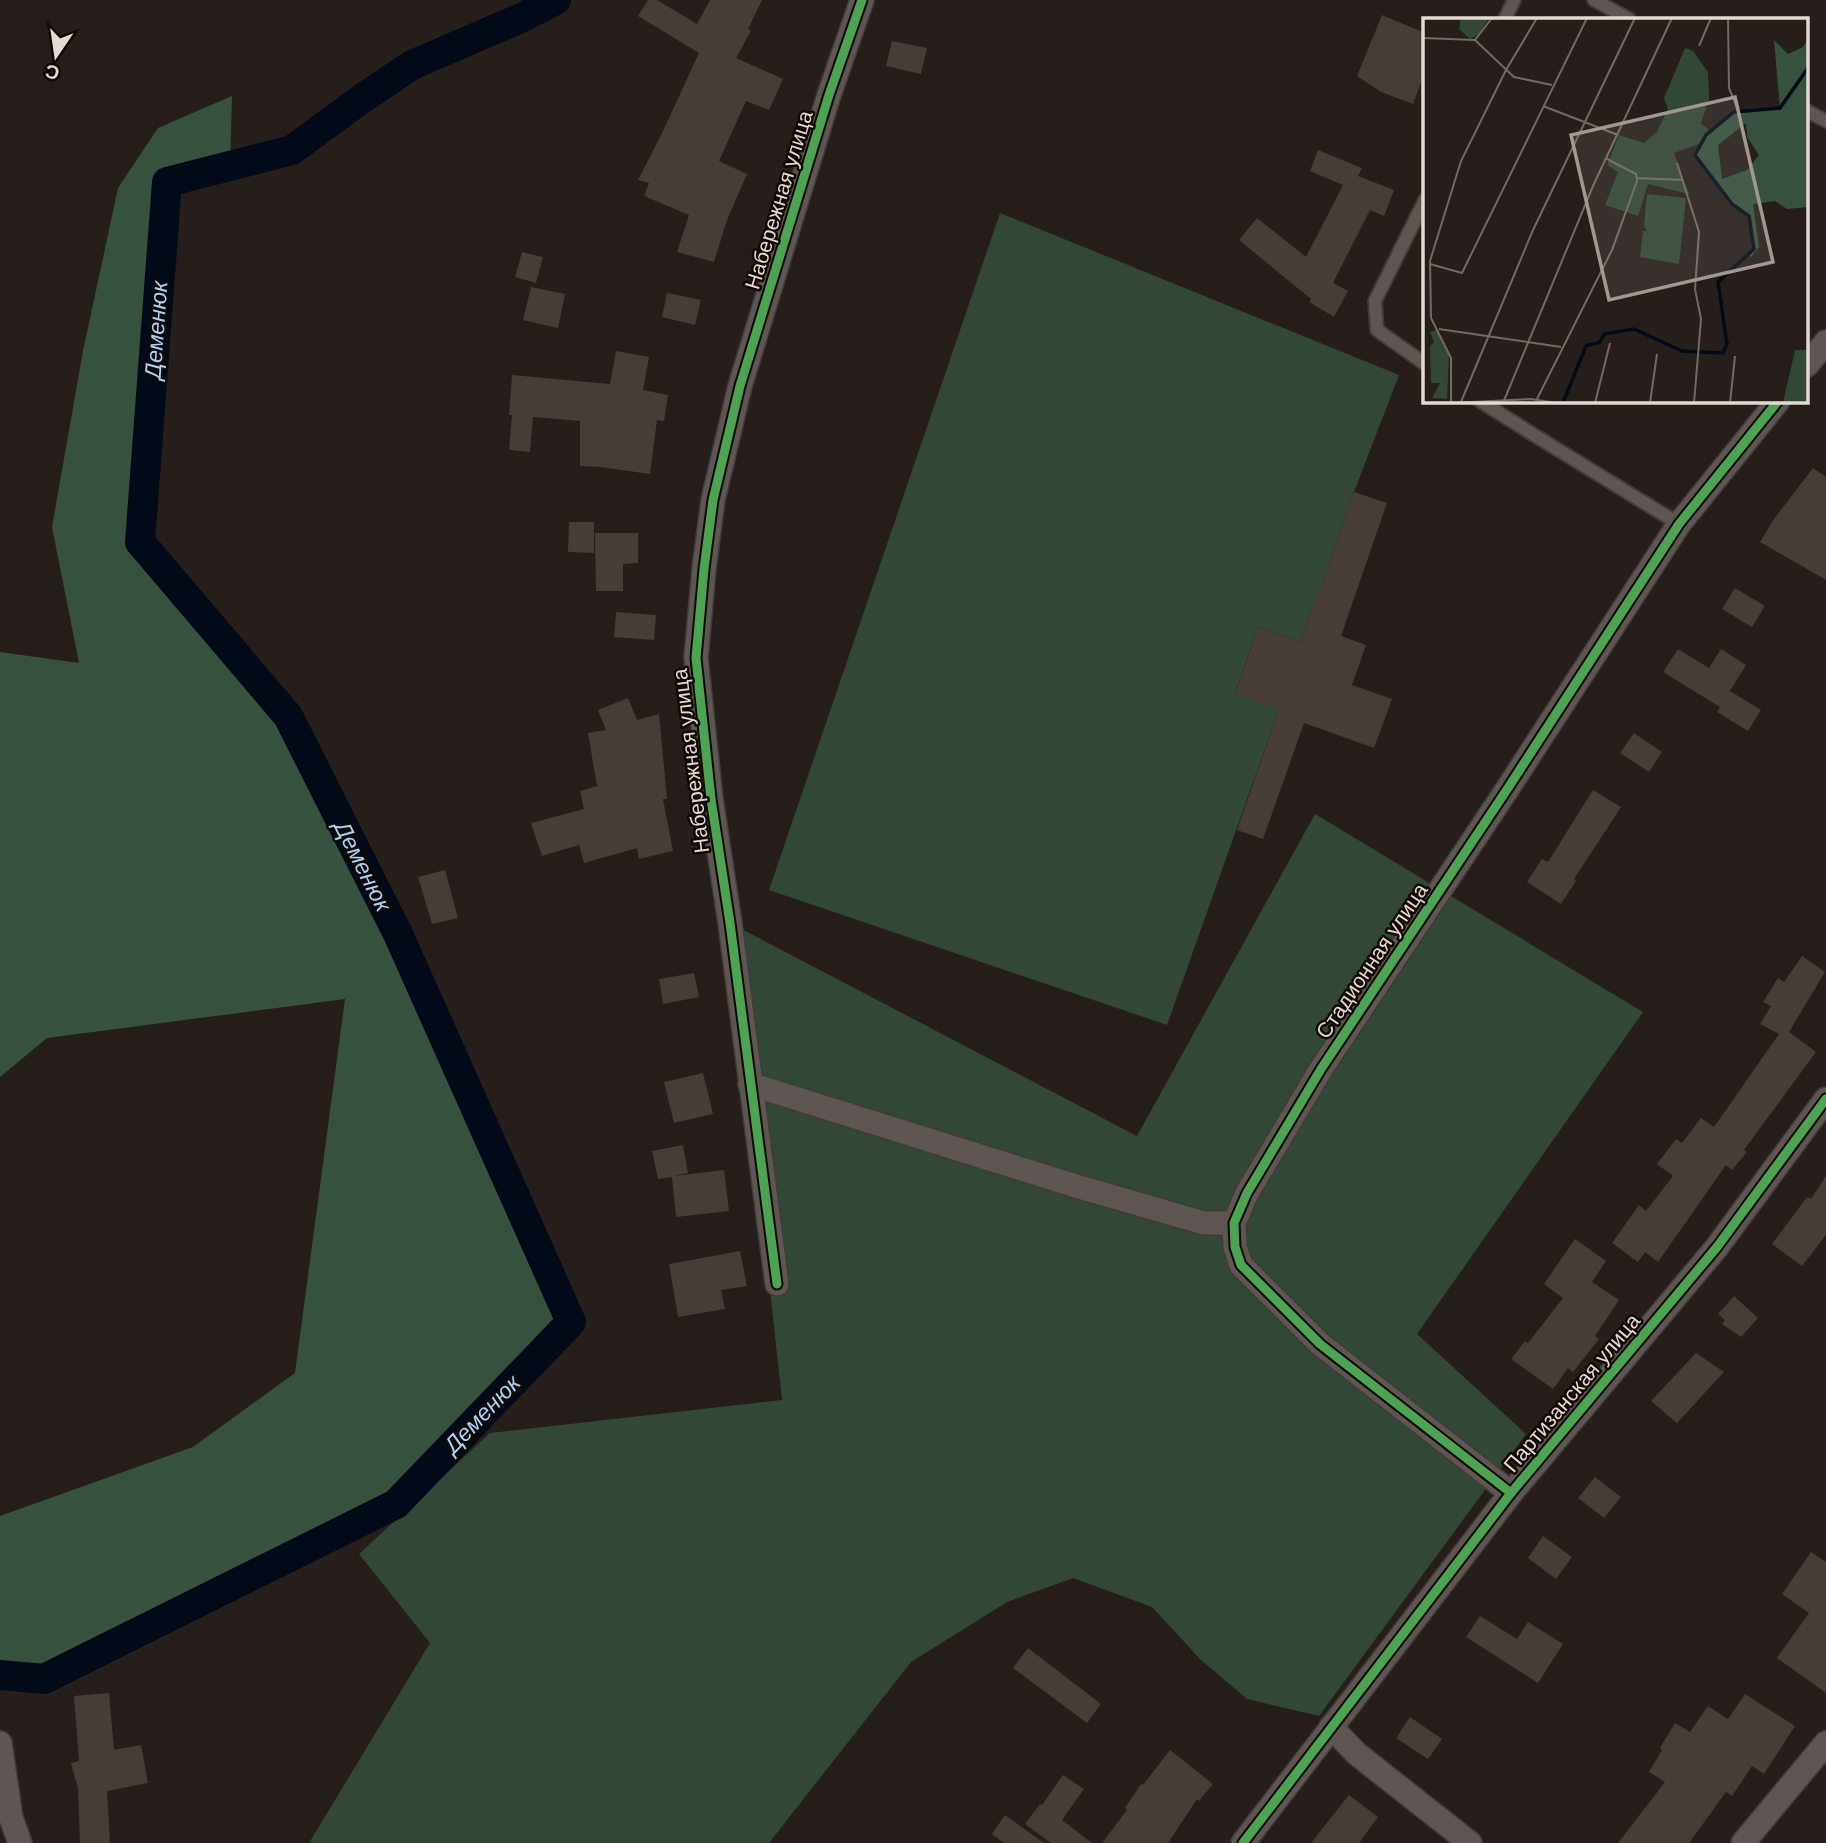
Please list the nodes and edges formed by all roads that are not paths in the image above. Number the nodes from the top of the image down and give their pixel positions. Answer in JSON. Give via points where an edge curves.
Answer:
{"nodes":[{"id":1,"x":862,"y":0,"type":"edge"},
{"id":2,"x":1514,"y":0,"type":"edge"},
{"id":3,"x":1594,"y":0,"type":"edge"},
{"id":4,"x":1505,"y":18,"type":"edge"},
{"id":5,"x":1627,"y":18,"type":"edge"},
{"id":6,"x":1808,"y":112,"type":"edge"},
{"id":7,"x":1826,"y":121,"type":"edge"},
{"id":8,"x":1423,"y":204,"type":"edge"},
{"id":9,"x":1826,"y":342,"type":"edge"},
{"id":10,"x":1423,"y":363,"type":"edge"},
{"id":11,"x":1808,"y":364,"type":"edge"},
{"id":12,"x":1482,"y":402,"type":"edge"},
{"id":13,"x":1777,"y":402,"type":"edge"},
{"id":14,"x":1679,"y":524,"type":"junction"},
{"id":15,"x":750,"y":1083,"type":"junction"},
{"id":16,"x":1826,"y":1099,"type":"edge"},
{"id":17,"x":1234,"y":1223,"type":"junction"},
{"id":18,"x":777,"y":1284,"type":"dead end"},
{"id":19,"x":1511,"y":1493,"type":"junction"},
{"id":20,"x":1331,"y":1727,"type":"junction"},
{"id":21,"x":0,"y":1742,"type":"edge"},
{"id":22,"x":1826,"y":1743,"type":"edge"},
{"id":23,"x":20,"y":1843,"type":"edge"},
{"id":24,"x":1243,"y":1843,"type":"edge"},
{"id":25,"x":1470,"y":1843,"type":"edge"},
{"id":26,"x":1743,"y":1843,"type":"edge"}],
"edges":[{"from":1,"to":15,"type":"street","name":"Набережная улица","via":[[740,386],[713,500],[704,569],[696,658],[710,799]]},
{"from":2,"to":4,"type":"lane"},
{"from":3,"to":5,"type":"lane"},
{"from":6,"to":7,"type":"lane"},
{"from":8,"to":10,"type":"lane","via":[[1375,301],[1377,330]]},
{"from":9,"to":11,"type":"street"},
{"from":12,"to":14,"type":"lane"},
{"from":13,"to":14,"type":"street","name":"Стадионная улица"},
{"from":14,"to":17,"type":"street","name":"Стадионная улица","via":[[1321,1069]]},
{"from":15,"to":17,"type":"street","via":[[1076,1186],[1204,1223]]},
{"from":15,"to":18,"type":"street","name":"Набережная улица"},
{"from":16,"to":19,"type":"street","name":"Партизанская улица","via":[[1717,1247]]},
{"from":17,"to":19,"type":"street","via":[[1241,1265],[1320,1345]]},
{"from":19,"to":20,"type":"street","name":"Партизанская улица"},
{"from":20,"to":24,"type":"street","name":"Партизанская улица"},
{"from":20,"to":25,"type":"street","via":[[1357,1754]]},
{"from":21,"to":23,"type":"street","via":[[11,1818]]},
{"from":22,"to":26,"type":"street"}]}
